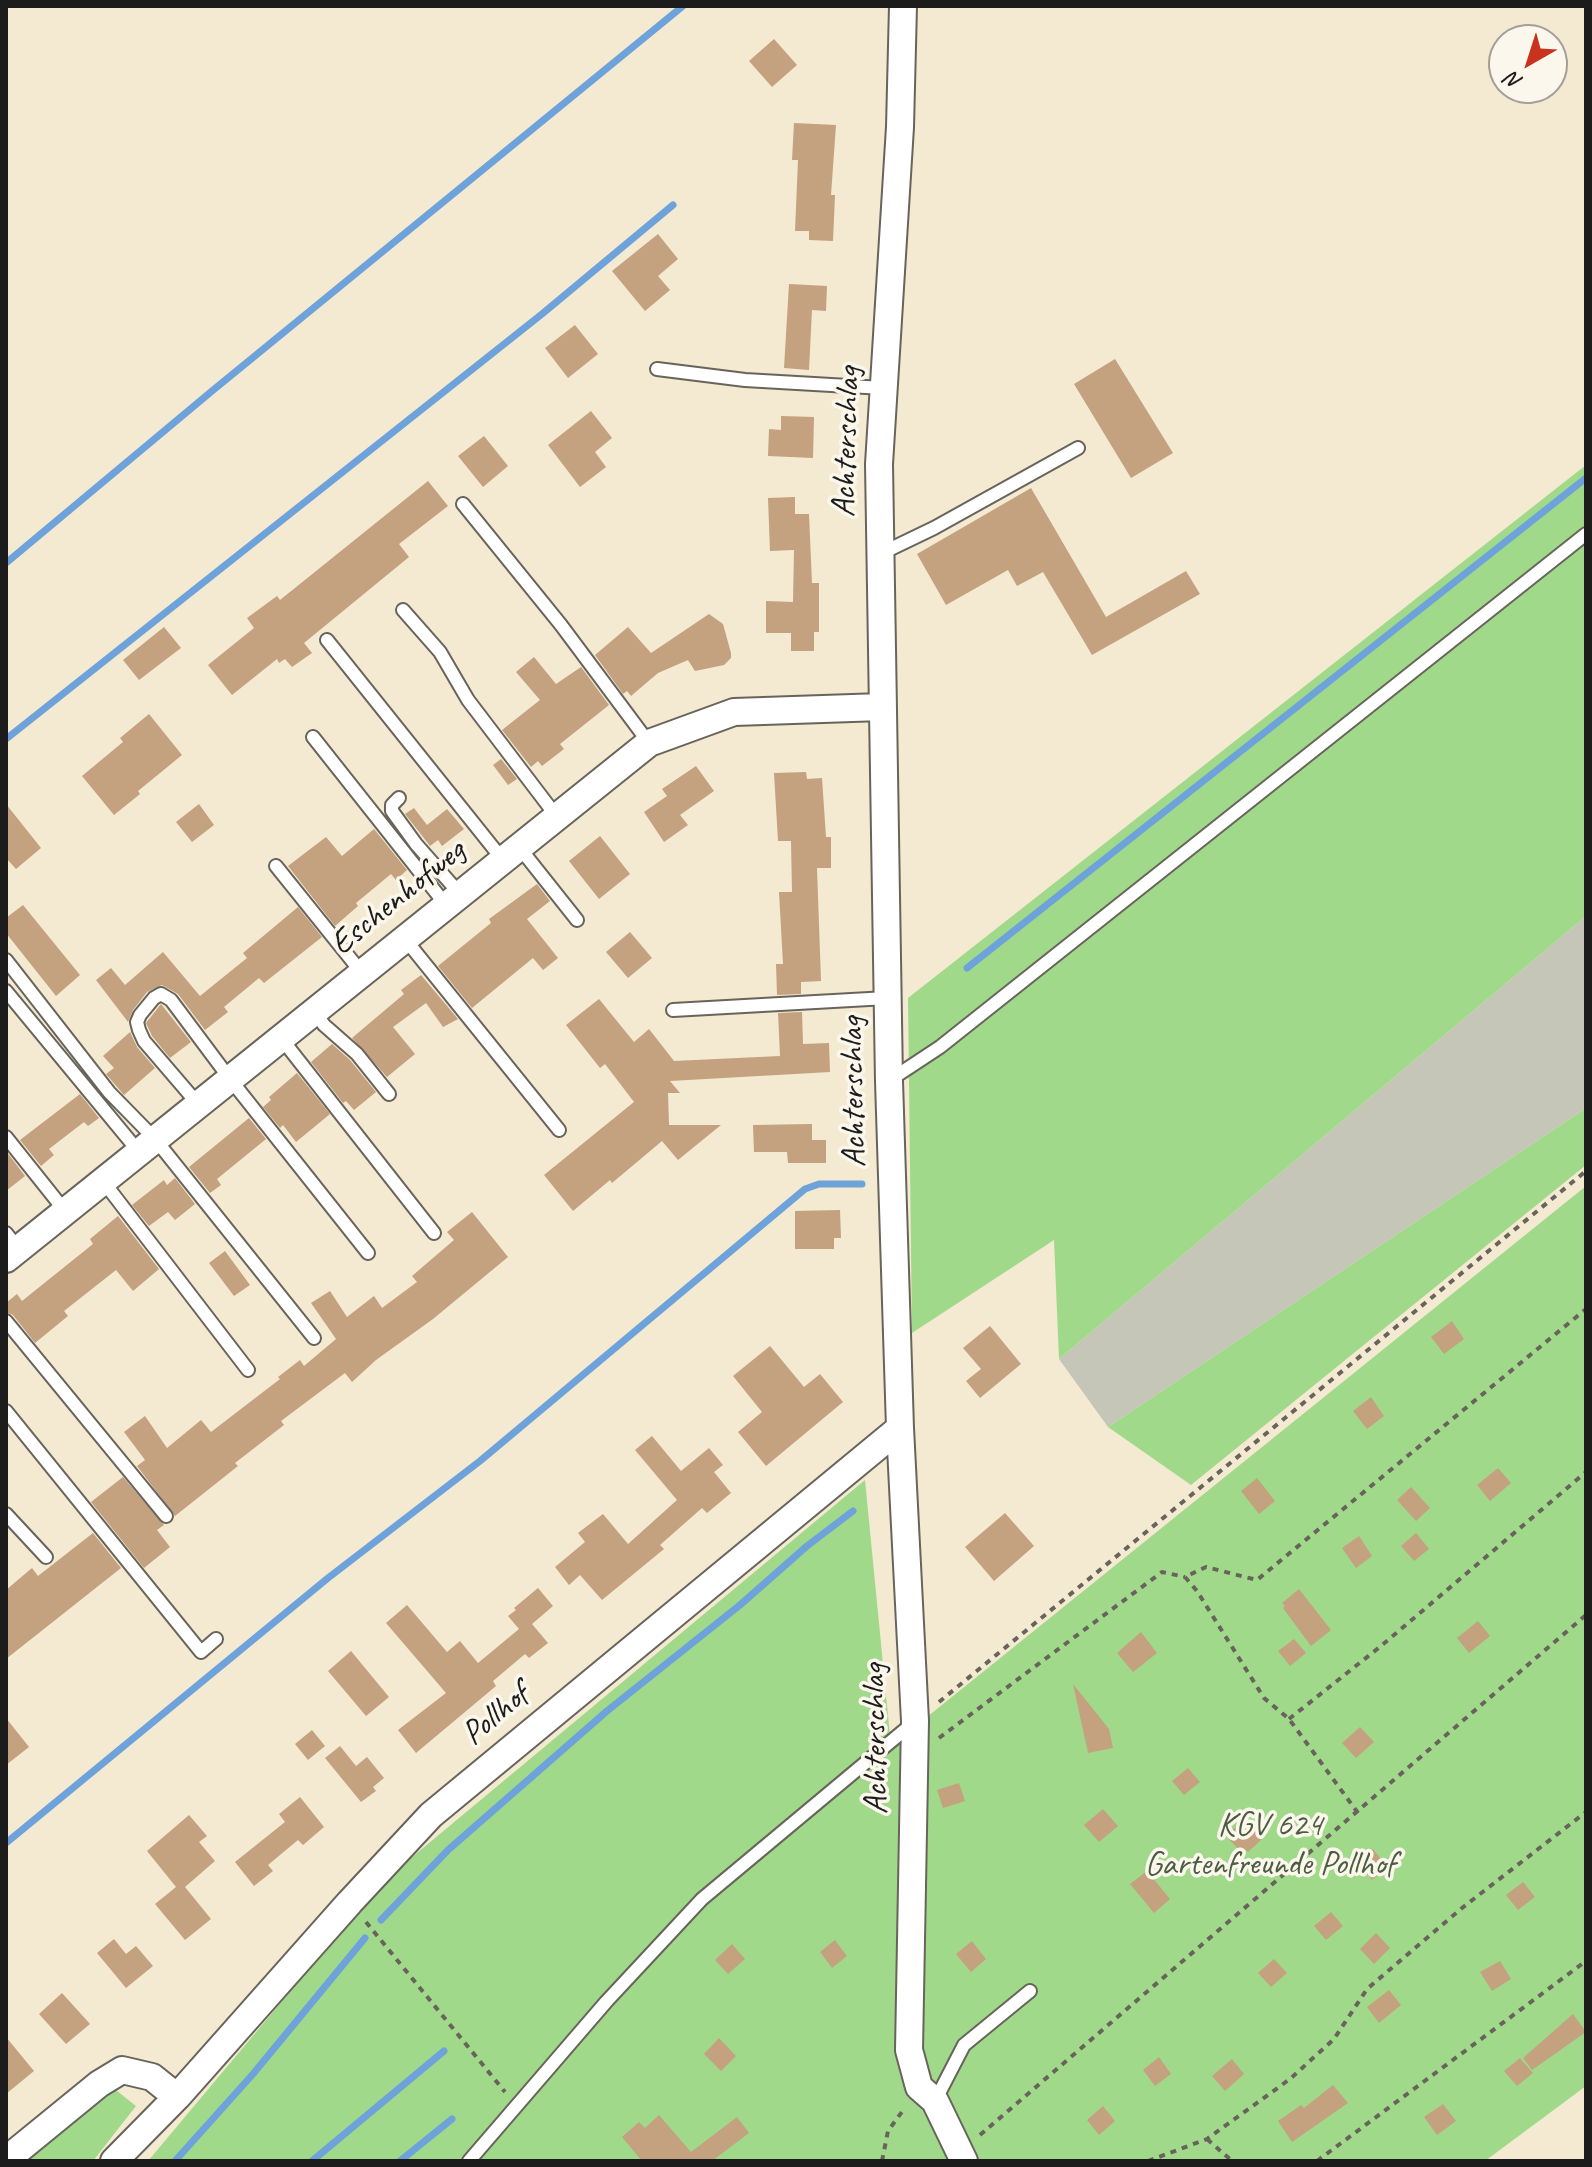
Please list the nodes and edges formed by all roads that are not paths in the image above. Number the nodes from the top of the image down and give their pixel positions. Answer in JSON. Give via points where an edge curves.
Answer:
{"nodes":[{"id":1,"x":903,"y":6,"type":"edge"},
{"id":2,"x":657,"y":369,"type":"dead end"},
{"id":3,"x":883,"y":388,"type":"junction"},
{"id":4,"x":1078,"y":448,"type":"dead end"},
{"id":5,"x":463,"y":504,"type":"dead end"},
{"id":6,"x":1586,"y":534,"type":"edge"},
{"id":7,"x":880,"y":554,"type":"junction"},
{"id":8,"x":403,"y":610,"type":"dead end"},
{"id":9,"x":327,"y":640,"type":"dead end"},
{"id":10,"x":882,"y":707,"type":"junction"},
{"id":11,"x":313,"y":737,"type":"dead end"},
{"id":12,"x":649,"y":743,"type":"junction"},
{"id":13,"x":399,"y":798,"type":"dead end"},
{"id":14,"x":557,"y":817,"type":"junction"},
{"id":15,"x":511,"y":853,"type":"junction"},
{"id":16,"x":276,"y":866,"type":"dead end"},
{"id":17,"x":453,"y":900,"type":"junction"},
{"id":18,"x":577,"y":920,"type":"dead end"},
{"id":19,"x":405,"y":939,"type":"junction"},
{"id":20,"x":6,"y":960,"type":"edge"},
{"id":21,"x":362,"y":973,"type":"junction"},
{"id":22,"x":6,"y":991,"type":"edge"},
{"id":23,"x":887,"y":998,"type":"junction"},
{"id":24,"x":673,"y":1010,"type":"dead end"},
{"id":25,"x":314,"y":1011,"type":"junction"},
{"id":26,"x":281,"y":1038,"type":"junction"},
{"id":27,"x":230,"y":1079,"type":"junction"},
{"id":28,"x":889,"y":1081,"type":"junction"},
{"id":29,"x":389,"y":1094,"type":"dead end"},
{"id":30,"x":198,"y":1104,"type":"junction"},
{"id":31,"x":559,"y":1130,"type":"dead end"},
{"id":32,"x":6,"y":1137,"type":"edge"},
{"id":33,"x":147,"y":1145,"type":"junction"},
{"id":34,"x":103,"y":1181,"type":"junction"},
{"id":35,"x":65,"y":1211,"type":"junction"},
{"id":36,"x":434,"y":1233,"type":"dead end"},
{"id":37,"x":10,"y":1247,"type":"edge"},
{"id":38,"x":368,"y":1253,"type":"dead end"},
{"id":39,"x":6,"y":1321,"type":"edge"},
{"id":40,"x":314,"y":1338,"type":"dead end"},
{"id":41,"x":248,"y":1370,"type":"dead end"},
{"id":42,"x":6,"y":1411,"type":"edge"},
{"id":43,"x":900,"y":1428,"type":"junction"},
{"id":44,"x":6,"y":1514,"type":"edge"},
{"id":45,"x":166,"y":1516,"type":"dead end"},
{"id":46,"x":46,"y":1557,"type":"dead end"},
{"id":47,"x":216,"y":1639,"type":"dead end"},
{"id":48,"x":915,"y":1721,"type":"junction"},
{"id":49,"x":1030,"y":1991,"type":"dead end"},
{"id":50,"x":927,"y":2094,"type":"junction"},
{"id":51,"x":177,"y":2097,"type":"junction"},
{"id":52,"x":962,"y":2157,"type":"edge"},
{"id":53,"x":6,"y":2160,"type":"edge"},
{"id":54,"x":114,"y":2161,"type":"edge"},
{"id":55,"x":469,"y":2161,"type":"edge"}],
"edges":[{"from":1,"to":3,"type":"street","name":"Achterschlag"},
{"from":2,"to":3,"type":"lane"},
{"from":3,"to":7,"type":"street","name":"Achterschlag"},
{"from":4,"to":7,"type":"lane"},
{"from":5,"to":12,"type":"lane"},
{"from":6,"to":28,"type":"lane","via":[[940,1047]]},
{"from":7,"to":10,"type":"street","name":"Achterschlag"},
{"from":8,"to":14,"type":"lane","via":[[440,652],[468,700]]},
{"from":9,"to":15,"type":"lane"},
{"from":10,"to":12,"type":"street","name":"Eschenhofweg","via":[[734,712]]},
{"from":10,"to":23,"type":"street","name":"Achterschlag"},
{"from":11,"to":17,"type":"lane"},
{"from":12,"to":14,"type":"street","name":"Eschenhofweg"},
{"from":13,"to":17,"type":"lane","via":[[392,811]]},
{"from":14,"to":15,"type":"street","name":"Eschenhofweg"},
{"from":15,"to":17,"type":"street","name":"Eschenhofweg"},
{"from":15,"to":18,"type":"lane"},
{"from":16,"to":21,"type":"lane"},
{"from":17,"to":19,"type":"street","name":"Eschenhofweg"},
{"from":19,"to":21,"type":"street","name":"Eschenhofweg"},
{"from":19,"to":31,"type":"lane"},
{"from":20,"to":33,"type":"lane"},
{"from":21,"to":25,"type":"street","name":"Eschenhofweg"},
{"from":22,"to":33,"type":"lane"},
{"from":23,"to":24,"type":"lane"},
{"from":23,"to":28,"type":"street","name":"Achterschlag"},
{"from":25,"to":26,"type":"street","name":"Eschenhofweg"},
{"from":25,"to":29,"type":"lane"},
{"from":26,"to":27,"type":"street","name":"Eschenhofweg"},
{"from":26,"to":36,"type":"lane"},
{"from":27,"to":30,"type":"street","name":"Eschenhofweg"},
{"from":27,"to":30,"type":"lane","via":[[171,1000],[161,994],[154,998],[140,1015],[139,1030]]},
{"from":27,"to":38,"type":"lane"},
{"from":28,"to":43,"type":"street","name":"Achterschlag"},
{"from":30,"to":33,"type":"street","name":"Eschenhofweg"},
{"from":32,"to":35,"type":"lane"},
{"from":33,"to":34,"type":"street","name":"Eschenhofweg"},
{"from":33,"to":40,"type":"lane"},
{"from":34,"to":35,"type":"street","name":"Eschenhofweg"},
{"from":34,"to":41,"type":"lane"},
{"from":35,"to":37,"type":"street","name":"Eschenhofweg"},
{"from":39,"to":45,"type":"lane"},
{"from":42,"to":47,"type":"lane","via":[[201,1652]]},
{"from":43,"to":48,"type":"street","name":"Achterschlag"},
{"from":43,"to":51,"type":"street","name":"Pollhof","via":[[431,1815]]},
{"from":44,"to":46,"type":"lane"},
{"from":48,"to":50,"type":"street","name":"Achterschlag","via":[[909,2050]]},
{"from":48,"to":55,"type":"lane","via":[[702,1899]]},
{"from":49,"to":50,"type":"lane","via":[[964,2045]]},
{"from":50,"to":52,"type":"street","name":"Achterschlag"},
{"from":51,"to":53,"type":"street","via":[[152,2077],[122,2070]]},
{"from":51,"to":54,"type":"street","name":"Pollhof"}]}
